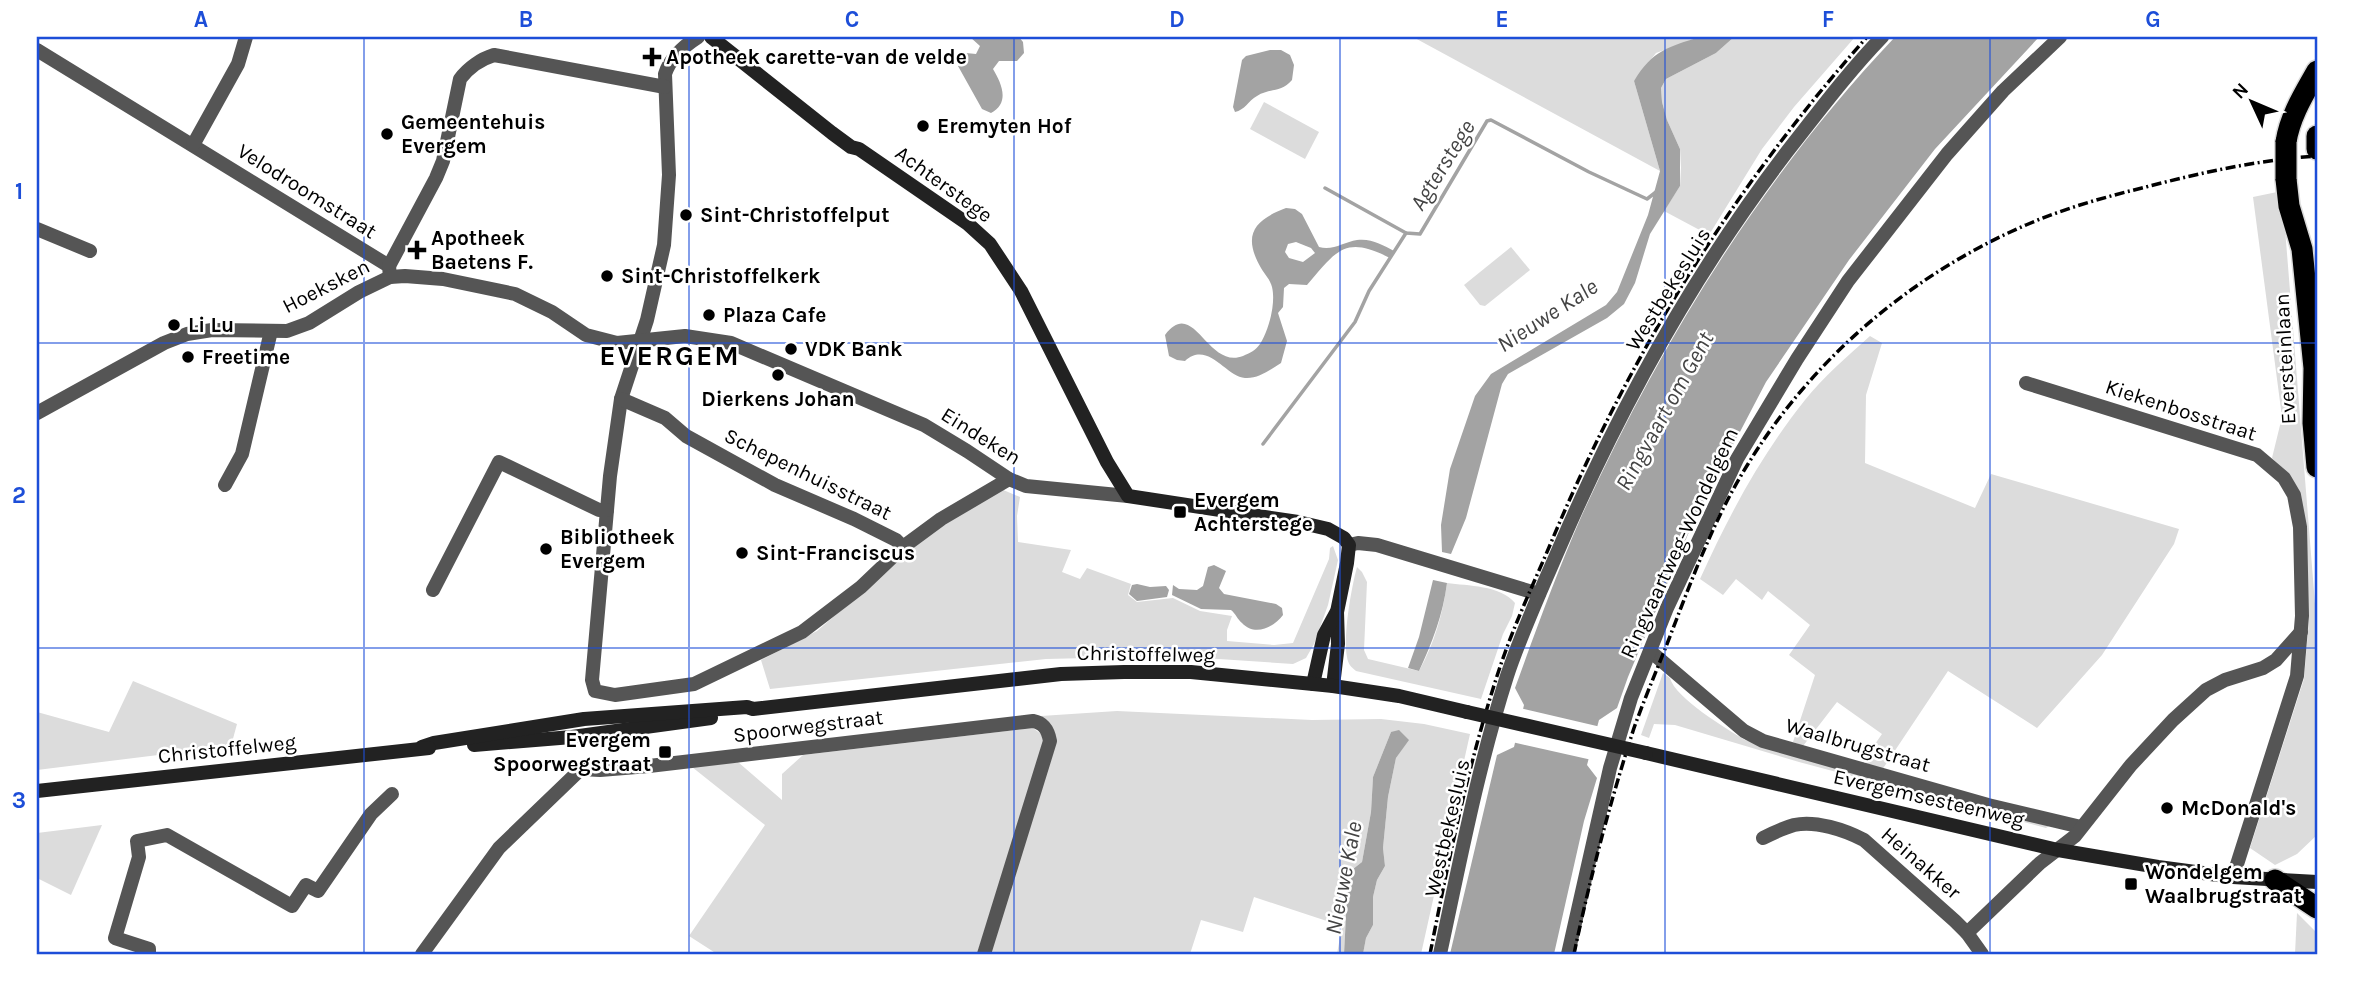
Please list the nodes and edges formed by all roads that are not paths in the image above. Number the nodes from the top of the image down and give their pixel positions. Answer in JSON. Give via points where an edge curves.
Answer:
{"nodes":[{"id":1,"x":246,"y":37,"type":"edge"},
{"id":2,"x":698,"y":37,"type":"edge"},
{"id":3,"x":711,"y":37,"type":"edge"},
{"id":4,"x":1882,"y":37,"type":"edge"},
{"id":5,"x":2060,"y":37,"type":"edge"},
{"id":6,"x":37,"y":50,"type":"edge"},
{"id":7,"x":2317,"y":71,"type":"edge"},
{"id":8,"x":665,"y":87,"type":"junction"},
{"id":9,"x":2317,"y":136,"type":"edge"},
{"id":10,"x":192,"y":145,"type":"junction"},
{"id":11,"x":2317,"y":147,"type":"edge"},
{"id":12,"x":37,"y":229,"type":"edge"},
{"id":13,"x":90,"y":251,"type":"dead end"},
{"id":14,"x":390,"y":272,"type":"junction"},
{"id":15,"x":271,"y":331,"type":"junction"},
{"id":16,"x":640,"y":339,"type":"junction"},
{"id":17,"x":2026,"y":383,"type":"dead end"},
{"id":18,"x":621,"y":399,"type":"junction"},
{"id":19,"x":37,"y":413,"type":"edge"},
{"id":20,"x":2317,"y":467,"type":"edge"},
{"id":21,"x":1009,"y":479,"type":"junction"},
{"id":22,"x":225,"y":485,"type":"dead end"},
{"id":23,"x":1128,"y":496,"type":"junction"},
{"id":24,"x":607,"y":510,"type":"junction"},
{"id":25,"x":1349,"y":545,"type":"junction"},
{"id":26,"x":903,"y":547,"type":"junction"},
{"id":27,"x":433,"y":590,"type":"dead end"},
{"id":28,"x":1539,"y":594,"type":"junction"},
{"id":29,"x":1337,"y":612,"type":"junction"},
{"id":30,"x":2301,"y":632,"type":"junction"},
{"id":31,"x":1650,"y":651,"type":"junction"},
{"id":32,"x":1312,"y":684,"type":"junction"},
{"id":33,"x":1333,"y":686,"type":"junction"},
{"id":34,"x":1535,"y":727,"type":"joint"},
{"id":35,"x":37,"y":791,"type":"edge"},
{"id":36,"x":392,"y":794,"type":"dead end"},
{"id":37,"x":2081,"y":827,"type":"junction"},
{"id":38,"x":1763,"y":838,"type":"dead end"},
{"id":39,"x":2058,"y":850,"type":"junction"},
{"id":40,"x":2233,"y":877,"type":"junction"},
{"id":41,"x":2275,"y":880,"type":"junction"},
{"id":42,"x":2317,"y":882,"type":"edge"},
{"id":43,"x":2317,"y":908,"type":"edge"},
{"id":44,"x":1967,"y":933,"type":"junction"},
{"id":45,"x":149,"y":954,"type":"edge"},
{"id":46,"x":422,"y":954,"type":"edge"},
{"id":47,"x":984,"y":954,"type":"edge"},
{"id":48,"x":1440,"y":954,"type":"edge"},
{"id":49,"x":1568,"y":954,"type":"edge"},
{"id":50,"x":1982,"y":954,"type":"edge"}],
"edges":[{"from":1,"to":10,"type":"street","via":[[238,64]]},
{"from":2,"to":8,"type":"street","via":[[668,64]]},
{"from":3,"to":23,"type":"main road","name":"Achterstege","via":[[832,133],[990,244],[1021,291]]},
{"from":4,"to":28,"type":"street","name":"Westbekesluis","via":[[1780,160],[1700,275],[1605,446]]},
{"from":5,"to":31,"type":"street","name":"Ringvaartweg-Wondelgem","via":[[1947,154],[1848,281],[1737,459]]},
{"from":6,"to":10,"type":"street","name":"Velodroomstraat"},
{"from":7,"to":20,"type":"highway","name":"Eversteinlaan","bridge":true,"via":[[2286,142],[2289,206],[2302,248],[2314,368]]},
{"from":8,"to":14,"type":"street","via":[[487,57],[460,79],[443,161]]},
{"from":8,"to":16,"type":"street","via":[[669,175],[664,245]]},
{"from":9,"to":11,"type":"highway"},
{"from":10,"to":14,"type":"street","name":"Velodroomstraat"},
{"from":12,"to":13,"type":"street"},
{"from":14,"to":15,"type":"street","name":"Hoeksken","via":[[309,323]]},
{"from":14,"to":16,"type":"street","name":"Hoeksken","via":[[490,287],[535,303],[586,335],[617,343]]},
{"from":15,"to":19,"type":"street","name":"Hoeksken","via":[[187,334]]},
{"from":15,"to":22,"type":"street","via":[[242,454]]},
{"from":16,"to":18,"type":"street"},
{"from":16,"to":21,"type":"street","name":"Eindeken","via":[[685,336],[732,344],[924,425]]},
{"from":17,"to":30,"type":"street","name":"Kiekenbosstraat","via":[[2257,455],[2272,465],[2294,495],[2300,527]]},
{"from":18,"to":24,"type":"street"},
{"from":18,"to":26,"type":"street","name":"Schepenhuisstraat","via":[[665,418],[775,485],[854,519]]},
{"from":21,"to":23,"type":"street","name":"Eindeken","via":[[1026,486]]},
{"from":21,"to":26,"type":"street"},
{"from":23,"to":25,"type":"main road","name":"Eindeken","via":[[1298,522],[1337,533]]},
{"from":24,"to":26,"type":"street","via":[[592,680],[595,691],[615,695],[685,686],[812,626]]},
{"from":24,"to":27,"type":"street","via":[[499,461]]},
{"from":25,"to":28,"type":"street","via":[[1377,545]]},
{"from":25,"to":29,"type":"main road"},
{"from":28,"to":48,"type":"street","name":"Westbekesluis","via":[[1503,690]]},
{"from":29,"to":32,"type":"main road","via":[[1324,635]]},
{"from":29,"to":33,"type":"main road"},
{"from":30,"to":37,"type":"street","via":[[2263,668],[2206,690],[2131,765]]},
{"from":30,"to":40,"type":"street","name":"Kiekenbosstraat","via":[[2297,676]]},
{"from":31,"to":37,"type":"street","name":"Waalbrugstraat","via":[[1744,731],[1763,741]]},
{"from":31,"to":49,"type":"street","name":"Ringvaartweg-Wondelgem","via":[[1610,768]]},
{"from":32,"to":33,"type":"main road","name":"Christoffelweg"},
{"from":32,"to":35,"type":"main road","name":"Christoffelweg","via":[[1191,673],[1061,674],[753,709],[572,737],[422,747]]},
{"from":33,"to":34,"type":"main road","name":"Christoffelweg","bridge":true},
{"from":34,"to":39,"type":"main road","name":"Evergemsesteenweg","bridge":true},
{"from":36,"to":45,"type":"street","via":[[371,814],[317,891],[306,885],[292,906],[167,835],[137,841],[139,857],[115,937],[149,949]]},
{"from":37,"to":39,"type":"street"},
{"from":38,"to":44,"type":"street","name":"Heinakker","via":[[1797,824],[1853,834]]},
{"from":39,"to":40,"type":"main road","name":"Evergemsesteenweg"},
{"from":39,"to":44,"type":"street"},
{"from":40,"to":41,"type":"main road","name":"Evergemsesteenweg"},
{"from":41,"to":42,"type":"main road","name":"Evergemsesteenweg"},
{"from":41,"to":43,"type":"highway"},
{"from":44,"to":50,"type":"street","name":"Heinakker"},
{"from":46,"to":47,"type":"street","name":"Spoorwegstraat","via":[[499,848],[580,769],[649,766],[1039,722],[1049,741]]}]}
